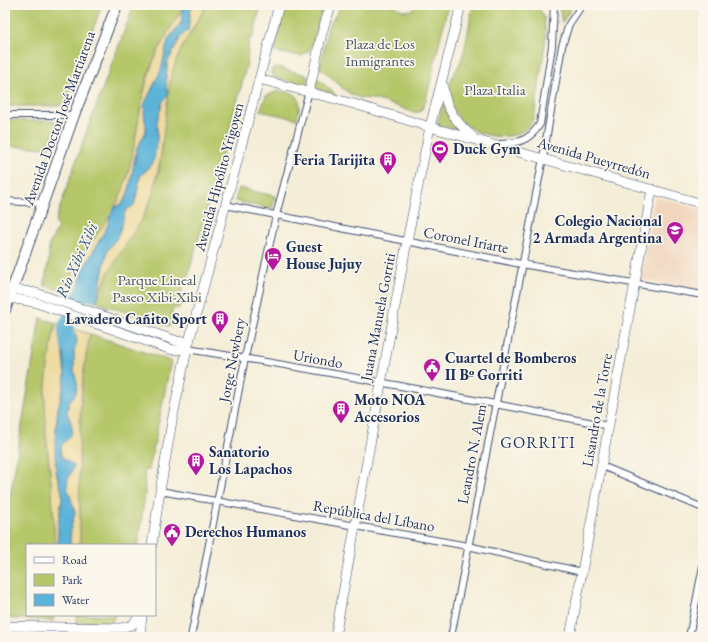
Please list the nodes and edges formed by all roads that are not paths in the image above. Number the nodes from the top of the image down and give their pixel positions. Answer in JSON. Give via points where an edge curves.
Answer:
{"nodes":[{"id":1,"x":117,"y":5,"type":"edge"},
{"id":2,"x":279,"y":5,"type":"edge"},
{"id":3,"x":332,"y":5,"type":"edge"},
{"id":4,"x":461,"y":5,"type":"edge"},
{"id":5,"x":554,"y":5,"type":"edge"},
{"id":6,"x":582,"y":5,"type":"edge"},
{"id":7,"x":443,"y":77,"type":"junction"},
{"id":8,"x":259,"y":79,"type":"junction"},
{"id":9,"x":309,"y":91,"type":"junction"},
{"id":10,"x":5,"y":115,"type":"edge"},
{"id":11,"x":74,"y":115,"type":"junction"},
{"id":12,"x":430,"y":127,"type":"junction"},
{"id":13,"x":476,"y":139,"type":"junction"},
{"id":14,"x":495,"y":144,"type":"junction"},
{"id":15,"x":543,"y":158,"type":"junction"},
{"id":16,"x":652,"y":188,"type":"junction"},
{"id":17,"x":5,"y":201,"type":"edge"},
{"id":18,"x":43,"y":203,"type":"junction"},
{"id":19,"x":703,"y":204,"type":"edge"},
{"id":20,"x":225,"y":205,"type":"junction"},
{"id":21,"x":276,"y":215,"type":"junction"},
{"id":22,"x":407,"y":241,"type":"junction"},
{"id":23,"x":522,"y":264,"type":"junction"},
{"id":24,"x":634,"y":284,"type":"junction"},
{"id":25,"x":9,"y":295,"type":"edge"},
{"id":26,"x":703,"y":295,"type":"edge"},
{"id":27,"x":35,"y":297,"type":"junction"},
{"id":28,"x":5,"y":310,"type":"edge"},
{"id":29,"x":188,"y":346,"type":"junction"},
{"id":30,"x":245,"y":358,"type":"junction"},
{"id":31,"x":380,"y":383,"type":"junction"},
{"id":32,"x":495,"y":404,"type":"junction"},
{"id":33,"x":609,"y":426,"type":"junction"},
{"id":34,"x":602,"y":466,"type":"junction"},
{"id":35,"x":160,"y":491,"type":"junction"},
{"id":36,"x":218,"y":501,"type":"junction"},
{"id":37,"x":703,"y":508,"type":"edge"},
{"id":38,"x":354,"y":526,"type":"junction"},
{"id":39,"x":152,"y":544,"type":"edge"},
{"id":40,"x":468,"y":546,"type":"junction"},
{"id":41,"x":703,"y":566,"type":"edge"},
{"id":42,"x":582,"y":572,"type":"junction"},
{"id":43,"x":140,"y":616,"type":"edge"},
{"id":44,"x":141,"y":616,"type":"edge"},
{"id":45,"x":5,"y":626,"type":"edge"},
{"id":46,"x":5,"y":634,"type":"edge"},
{"id":47,"x":79,"y":637,"type":"edge"},
{"id":48,"x":140,"y":637,"type":"edge"},
{"id":49,"x":191,"y":637,"type":"edge"},
{"id":50,"x":335,"y":637,"type":"edge"},
{"id":51,"x":451,"y":637,"type":"edge"},
{"id":52,"x":570,"y":637,"type":"edge"},
{"id":53,"x":689,"y":637,"type":"edge"}],
"edges":[{"from":1,"to":11,"type":"main road","name":"Avenida Doctor José Martiarena"},
{"from":2,"to":8,"type":"main road","name":"Avenida Hipólito Yrigoyen"},
{"from":3,"to":9,"type":"main road","via":[[322,33]]},
{"from":4,"to":7,"type":"main road","name":"Juana Manuela Gorriti"},
{"from":5,"to":14,"type":"street","via":[[552,46],[540,124],[526,139],[514,143]]},
{"from":6,"to":15,"type":"street","name":"Leandro N. Alem","via":[[569,24],[564,37]]},
{"from":7,"to":12,"type":"main road","name":"Juana Manuela Gorriti"},
{"from":7,"to":13,"type":"main road","via":[[443,93],[450,113],[460,126]]},
{"from":8,"to":9,"type":"main road","name":"Avenida Pueyrredón"},
{"from":8,"to":20,"type":"main road","name":"Avenida Hipólito Yrigoyen"},
{"from":9,"to":12,"type":"main road","name":"Avenida Pueyrredón"},
{"from":9,"to":21,"type":"street","name":"Jorge Newbery"},
{"from":10,"to":11,"type":"street"},
{"from":11,"to":18,"type":"main road","name":"Avenida Doctor José Martiarena"},
{"from":12,"to":13,"type":"main road","name":"Avenida Pueyrredón"},
{"from":12,"to":22,"type":"main road","name":"Juana Manuela Gorriti"},
{"from":13,"to":14,"type":"main road","name":"Avenida Pueyrredón"},
{"from":14,"to":15,"type":"main road","name":"Avenida Pueyrredón"},
{"from":15,"to":16,"type":"main road","name":"Avenida Pueyrredón"},
{"from":15,"to":23,"type":"street","name":"Leandro N. Alem"},
{"from":16,"to":19,"type":"main road","name":"Avenida Pueyrredón"},
{"from":16,"to":24,"type":"main road","name":"Lisandro de la Torre"},
{"from":17,"to":18,"type":"street"},
{"from":18,"to":25,"type":"main road","name":"Avenida Doctor José Martiarena"},
{"from":20,"to":21,"type":"street","name":"Coronel Iriarte"},
{"from":20,"to":29,"type":"main road","name":"Avenida Hipólito Yrigoyen"},
{"from":21,"to":22,"type":"street","name":"Coronel Iriarte"},
{"from":21,"to":30,"type":"street","name":"Jorge Newbery"},
{"from":22,"to":23,"type":"street","name":"Coronel Iriarte"},
{"from":22,"to":31,"type":"main road","name":"Juana Manuela Gorriti"},
{"from":23,"to":24,"type":"street","name":"Coronel Iriarte"},
{"from":23,"to":32,"type":"street","name":"Leandro N. Alem"},
{"from":24,"to":26,"type":"street","name":"Coronel Iriarte"},
{"from":24,"to":33,"type":"main road","name":"Lisandro de la Torre"},
{"from":25,"to":27,"type":"main road"},
{"from":25,"to":28,"type":"main road","name":"Avenida Doctor José Martiarena"},
{"from":27,"to":29,"type":"main road"},
{"from":27,"to":29,"type":"main road","via":[[169,349]]},
{"from":29,"to":30,"type":"street","name":"Uriondo"},
{"from":29,"to":35,"type":"main road","name":"Avenida Hipólito Yrigoyen"},
{"from":30,"to":31,"type":"street","name":"Uriondo"},
{"from":30,"to":36,"type":"street","name":"Jorge Newbery"},
{"from":31,"to":32,"type":"street","name":"Uriondo"},
{"from":31,"to":38,"type":"main road","name":"Juana Manuela Gorriti"},
{"from":32,"to":33,"type":"street","name":"Uriondo"},
{"from":32,"to":40,"type":"street","name":"Leandro N. Alem"},
{"from":33,"to":34,"type":"main road","name":"Lisandro de la Torre"},
{"from":34,"to":37,"type":"street"},
{"from":34,"to":42,"type":"main road","name":"Lisandro de la Torre"},
{"from":35,"to":36,"type":"street","name":"República del Líbano"},
{"from":35,"to":39,"type":"main road","name":"Avenida Hipólito Yrigoyen"},
{"from":36,"to":38,"type":"street","name":"República del Líbano"},
{"from":36,"to":49,"type":"street","name":"Jorge Newbery"},
{"from":38,"to":40,"type":"street","name":"República del Líbano"},
{"from":38,"to":50,"type":"main road","name":"Juana Manuela Gorriti"},
{"from":40,"to":42,"type":"street","name":"República del Líbano"},
{"from":40,"to":51,"type":"street","name":"Leandro N. Alem"},
{"from":41,"to":53,"type":"street"},
{"from":42,"to":52,"type":"main road","name":"Lisandro de la Torre"},
{"from":43,"to":45,"type":"main road","via":[[127,628]]},
{"from":44,"to":48,"type":"main road"},
{"from":46,"to":47,"type":"main road"}]}
